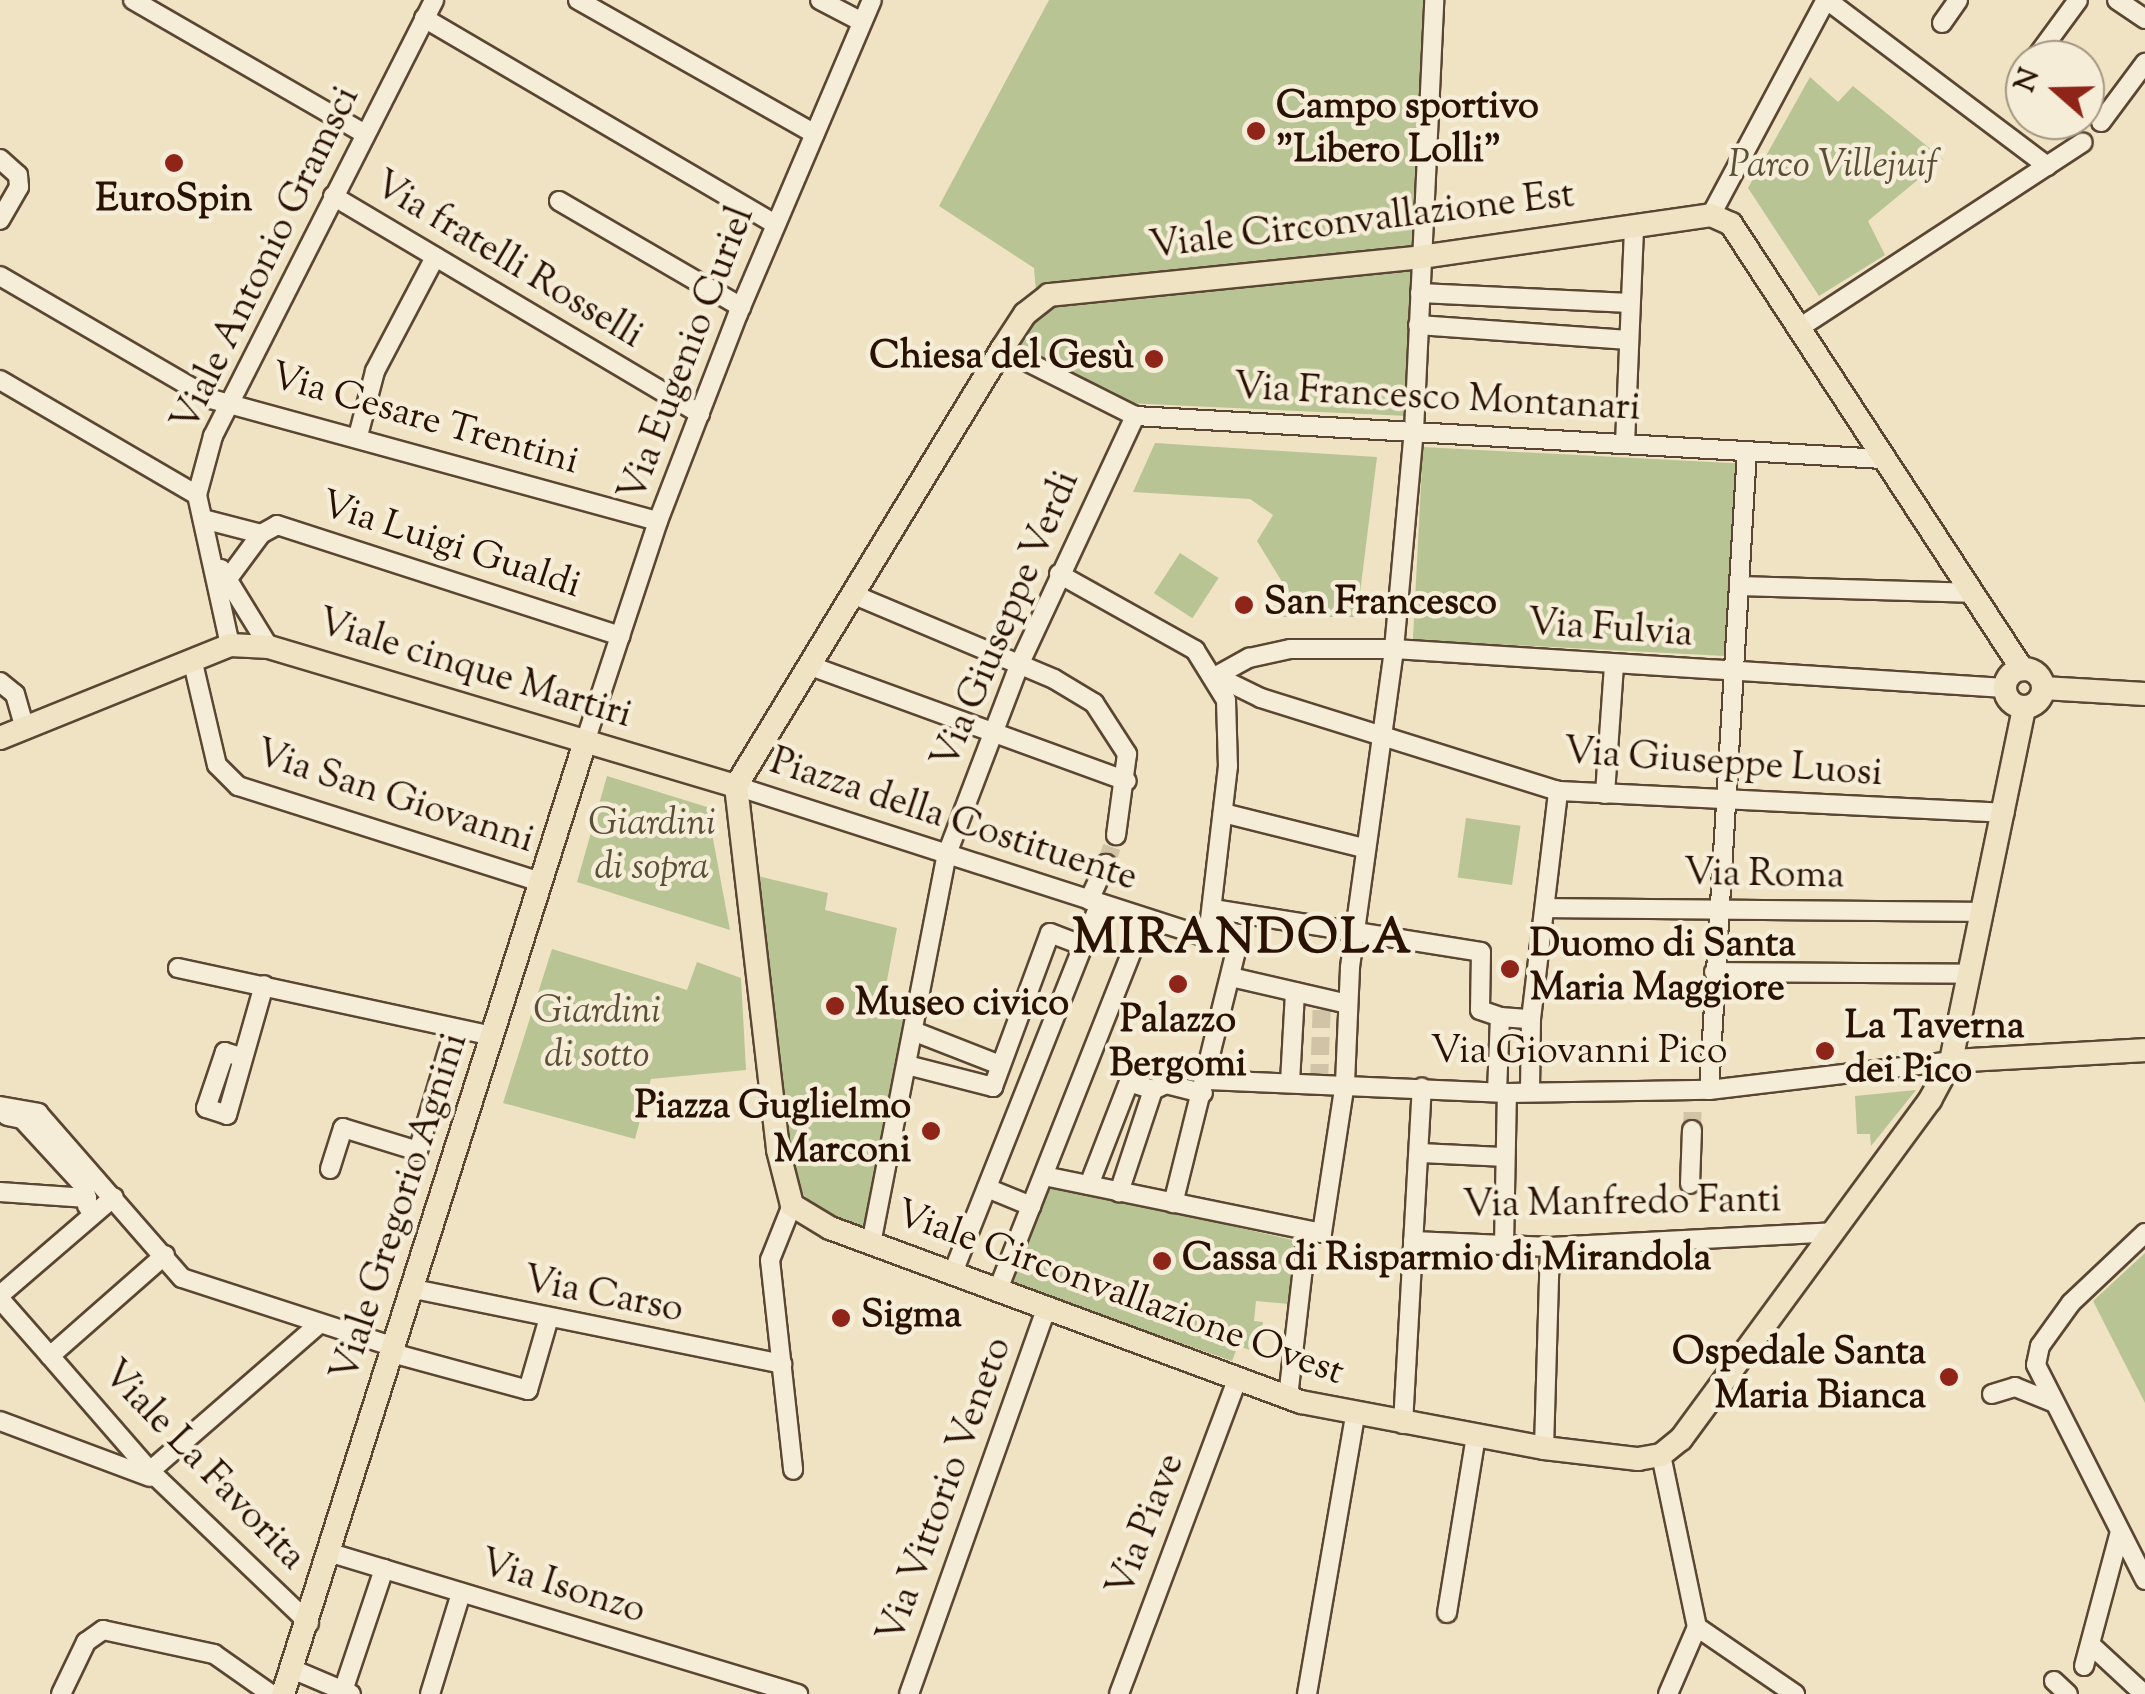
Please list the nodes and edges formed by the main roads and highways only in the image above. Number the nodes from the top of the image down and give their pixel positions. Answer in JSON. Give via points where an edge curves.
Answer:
{"nodes":[{"id":1,"x":2022,"y":669,"type":"junction"},
{"id":2,"x":2043,"y":688,"type":"junction"},
{"id":3,"x":2145,"y":694,"type":"edge"},
{"id":4,"x":2024,"y":707,"type":"junction"},
{"id":5,"x":0,"y":738,"type":"edge"},
{"id":6,"x":585,"y":742,"type":"junction"},
{"id":7,"x":736,"y":786,"type":"junction"},
{"id":8,"x":2145,"y":1050,"type":"edge"},
{"id":9,"x":1951,"y":1061,"type":"junction"},
{"id":10,"x":283,"y":1694,"type":"edge"}],
"edges":[{"from":1,"to":2,"type":"main road","via":[[2039,676]]},
{"from":1,"to":4,"type":"main road","via":[[2005,688],[2009,700]]},
{"from":1,"to":7,"type":"main road","name":"Viale Circonvallazione Est","via":[[1732,224],[1711,214],[1421,257],[1049,296],[1025,314],[1002,349]]},
{"from":2,"to":3,"type":"main road"},
{"from":2,"to":4,"type":"main road","via":[[2039,700]]},
{"from":4,"to":9,"type":"main road"},
{"from":5,"to":6,"type":"main road","name":"Viale cinque Martiri","via":[[230,645],[269,647]]},
{"from":6,"to":7,"type":"main road","name":"Viale cinque Martiri"},
{"from":6,"to":10,"type":"main road","name":"Viale Gregorio Agnini"},
{"from":7,"to":9,"type":"main road","name":"Viale Circonvallazione Ovest","via":[[778,1150],[792,1206],[871,1244],[1046,1310],[1237,1380],[1355,1414],[1544,1448],[1638,1458],[1661,1454],[1681,1439],[1930,1100]]},
{"from":8,"to":9,"type":"main road"}]}
